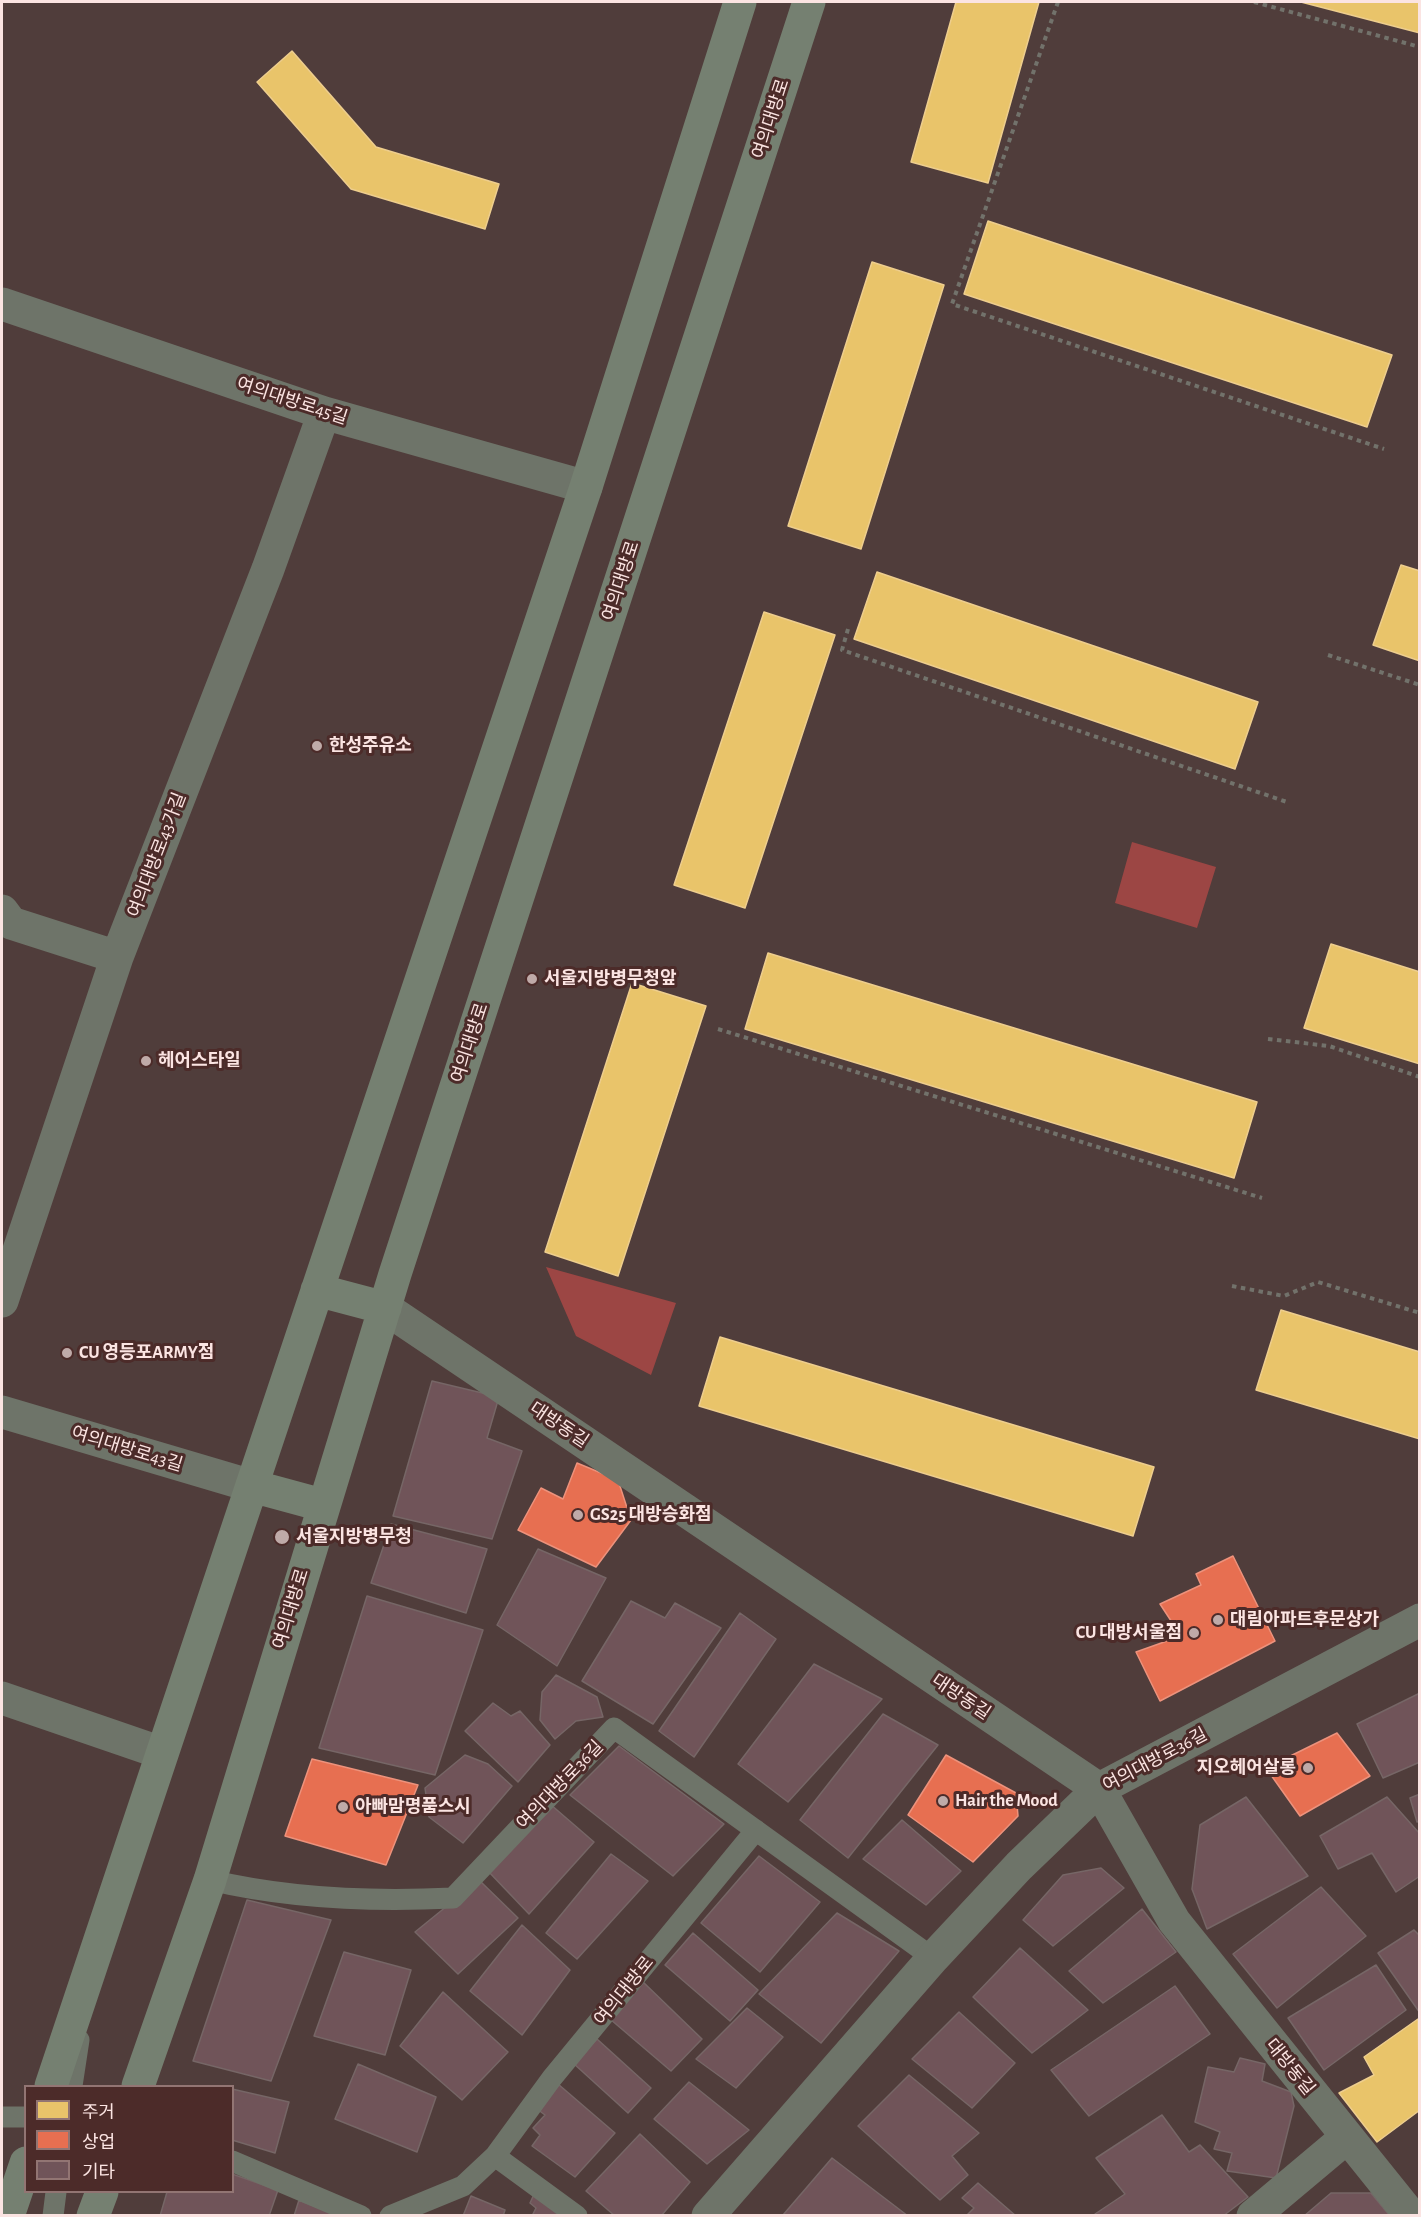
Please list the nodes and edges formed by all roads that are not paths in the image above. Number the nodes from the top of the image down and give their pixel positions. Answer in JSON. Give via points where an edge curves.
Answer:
{"nodes":[{"id":1,"x":740,"y":2,"type":"edge"},
{"id":2,"x":809,"y":2,"type":"edge"},
{"id":3,"x":2,"y":304,"type":"edge"},
{"id":4,"x":324,"y":413,"type":"junction"},
{"id":5,"x":586,"y":487,"type":"junction"},
{"id":6,"x":2,"y":911,"type":"edge"},
{"id":7,"x":117,"y":957,"type":"junction"},
{"id":8,"x":317,"y":1290,"type":"junction"},
{"id":9,"x":2,"y":1301,"type":"edge"},
{"id":10,"x":385,"y":1308,"type":"junction"},
{"id":11,"x":2,"y":1412,"type":"edge"},
{"id":12,"x":252,"y":1486,"type":"junction"},
{"id":13,"x":322,"y":1505,"type":"junction"},
{"id":14,"x":1419,"y":1620,"type":"edge"},
{"id":15,"x":2,"y":1698,"type":"edge"},
{"id":16,"x":162,"y":1753,"type":"junction"},
{"id":17,"x":1099,"y":1790,"type":"junction"},
{"id":18,"x":756,"y":1830,"type":"junction"},
{"id":19,"x":210,"y":1880,"type":"junction"},
{"id":20,"x":933,"y":1958,"type":"junction"},
{"id":21,"x":88,"y":1974,"type":"junction"},
{"id":22,"x":51,"y":2085,"type":"edge"},
{"id":23,"x":72,"y":2085,"type":"edge"},
{"id":24,"x":138,"y":2085,"type":"edge"},
{"id":25,"x":2,"y":2117,"type":"edge"},
{"id":26,"x":24,"y":2117,"type":"edge"},
{"id":27,"x":1347,"y":2137,"type":"junction"},
{"id":28,"x":495,"y":2157,"type":"junction"},
{"id":29,"x":234,"y":2162,"type":"edge"},
{"id":30,"x":24,"y":2169,"type":"edge"},
{"id":31,"x":56,"y":2193,"type":"edge"},
{"id":32,"x":102,"y":2193,"type":"edge"},
{"id":33,"x":8,"y":2216,"type":"edge"},
{"id":34,"x":53,"y":2216,"type":"edge"},
{"id":35,"x":93,"y":2216,"type":"edge"},
{"id":36,"x":361,"y":2216,"type":"edge"},
{"id":37,"x":390,"y":2216,"type":"edge"},
{"id":38,"x":577,"y":2216,"type":"edge"},
{"id":39,"x":708,"y":2216,"type":"edge"},
{"id":40,"x":1253,"y":2216,"type":"edge"},
{"id":41,"x":1411,"y":2216,"type":"edge"}],
"edges":[{"from":1,"to":5,"type":"main road"},
{"from":2,"to":10,"type":"main road","name":"여의대방로"},
{"from":3,"to":4,"type":"street","name":"여의대방로45길"},
{"from":4,"to":5,"type":"street","name":"여의대방로45길"},
{"from":4,"to":7,"type":"street","name":"여의대방로43가길","via":[[264,580]]},
{"from":5,"to":8,"type":"main road"},
{"from":6,"to":7,"type":"street","via":[[11,923]]},
{"from":7,"to":9,"type":"street","name":"여의대방로43가길"},
{"from":8,"to":10,"type":"main road"},
{"from":8,"to":12,"type":"main road"},
{"from":10,"to":13,"type":"main road","name":"여의대방로"},
{"from":10,"to":17,"type":"street","name":"대방동길"},
{"from":11,"to":12,"type":"street","name":"여의대방로43길"},
{"from":12,"to":13,"type":"main road"},
{"from":12,"to":16,"type":"main road"},
{"from":13,"to":19,"type":"main road","name":"여의대방로"},
{"from":14,"to":17,"type":"street","name":"여의대방로36길"},
{"from":15,"to":16,"type":"street"},
{"from":16,"to":21,"type":"main road"},
{"from":17,"to":20,"type":"street","name":"여의대방로36길","via":[[1019,1866]]},
{"from":17,"to":27,"type":"street","name":"대방동길","via":[[1174,1922]]},
{"from":18,"to":19,"type":"lane","name":"여의대방로36길","via":[[614,1728],[453,1898],[382,1902],[258,1892]]},
{"from":18,"to":20,"type":"lane","name":"여의대방로36길"},
{"from":18,"to":28,"type":"lane","name":"여의대방로","via":[[552,2078]]},
{"from":19,"to":24,"type":"main road","name":"여의대방로"},
{"from":20,"to":39,"type":"street","name":"여의대방로36길"},
{"from":21,"to":22,"type":"main road"},
{"from":21,"to":23,"type":"lane"},
{"from":25,"to":26,"type":"lane"},
{"from":27,"to":40,"type":"street"},
{"from":27,"to":41,"type":"street","name":"대방동길"},
{"from":28,"to":37,"type":"lane","name":"여의대방로","via":[[463,2186]]},
{"from":28,"to":38,"type":"lane"},
{"from":29,"to":36,"type":"lane"},
{"from":30,"to":33,"type":"main road"},
{"from":31,"to":34,"type":"lane"},
{"from":32,"to":35,"type":"main road"}]}
